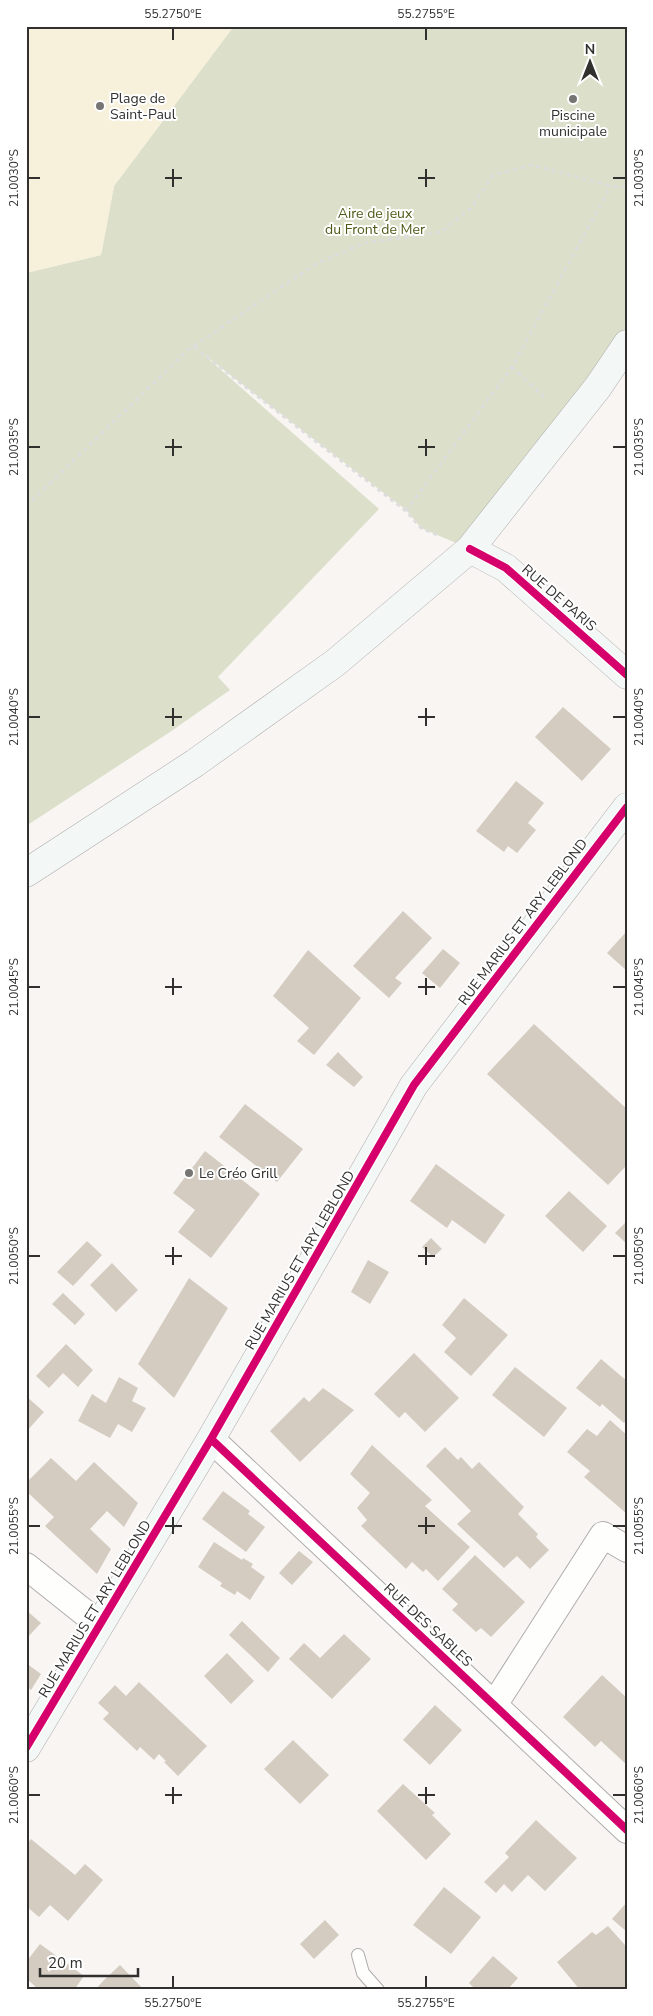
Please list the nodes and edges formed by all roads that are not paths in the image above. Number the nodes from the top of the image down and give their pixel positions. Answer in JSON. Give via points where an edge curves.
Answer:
{"nodes":[{"id":1,"x":627,"y":344,"type":"edge"},
{"id":2,"x":470,"y":549,"type":"junction"},
{"id":3,"x":627,"y":675,"type":"edge"},
{"id":4,"x":627,"y":807,"type":"edge"},
{"id":5,"x":26,"y":873,"type":"edge"},
{"id":6,"x":211,"y":1439,"type":"junction"},
{"id":7,"x":627,"y":1549,"type":"edge"},
{"id":8,"x":26,"y":1566,"type":"edge"},
{"id":9,"x":100,"y":1625,"type":"junction"},
{"id":10,"x":494,"y":1705,"type":"junction"},
{"id":11,"x":26,"y":1748,"type":"edge"},
{"id":12,"x":627,"y":1830,"type":"edge"},
{"id":13,"x":358,"y":1955,"type":"dead end"},
{"id":14,"x":378,"y":1990,"type":"edge"}],
"edges":[{"from":1,"to":2,"type":"street"},
{"from":2,"to":3,"type":"street","name":"RUE DE PARIS","via":[[506,568]]},
{"from":2,"to":5,"type":"street","via":[[343,657],[195,763]]},
{"from":4,"to":6,"type":"street","name":"RUE MARIUS ET ARY LEBLOND","via":[[414,1085]]},
{"from":6,"to":9,"type":"street","name":"RUE MARIUS ET ARY LEBLOND"},
{"from":6,"to":10,"type":"street","name":"RUE DES SABLES"},
{"from":7,"to":10,"type":"street","via":[[603,1535]]},
{"from":8,"to":9,"type":"street"},
{"from":9,"to":11,"type":"street","name":"RUE MARIUS ET ARY LEBLOND"},
{"from":10,"to":12,"type":"street","name":"RUE DES SABLES"},
{"from":13,"to":14,"type":"lane","via":[[363,1973]]}]}
